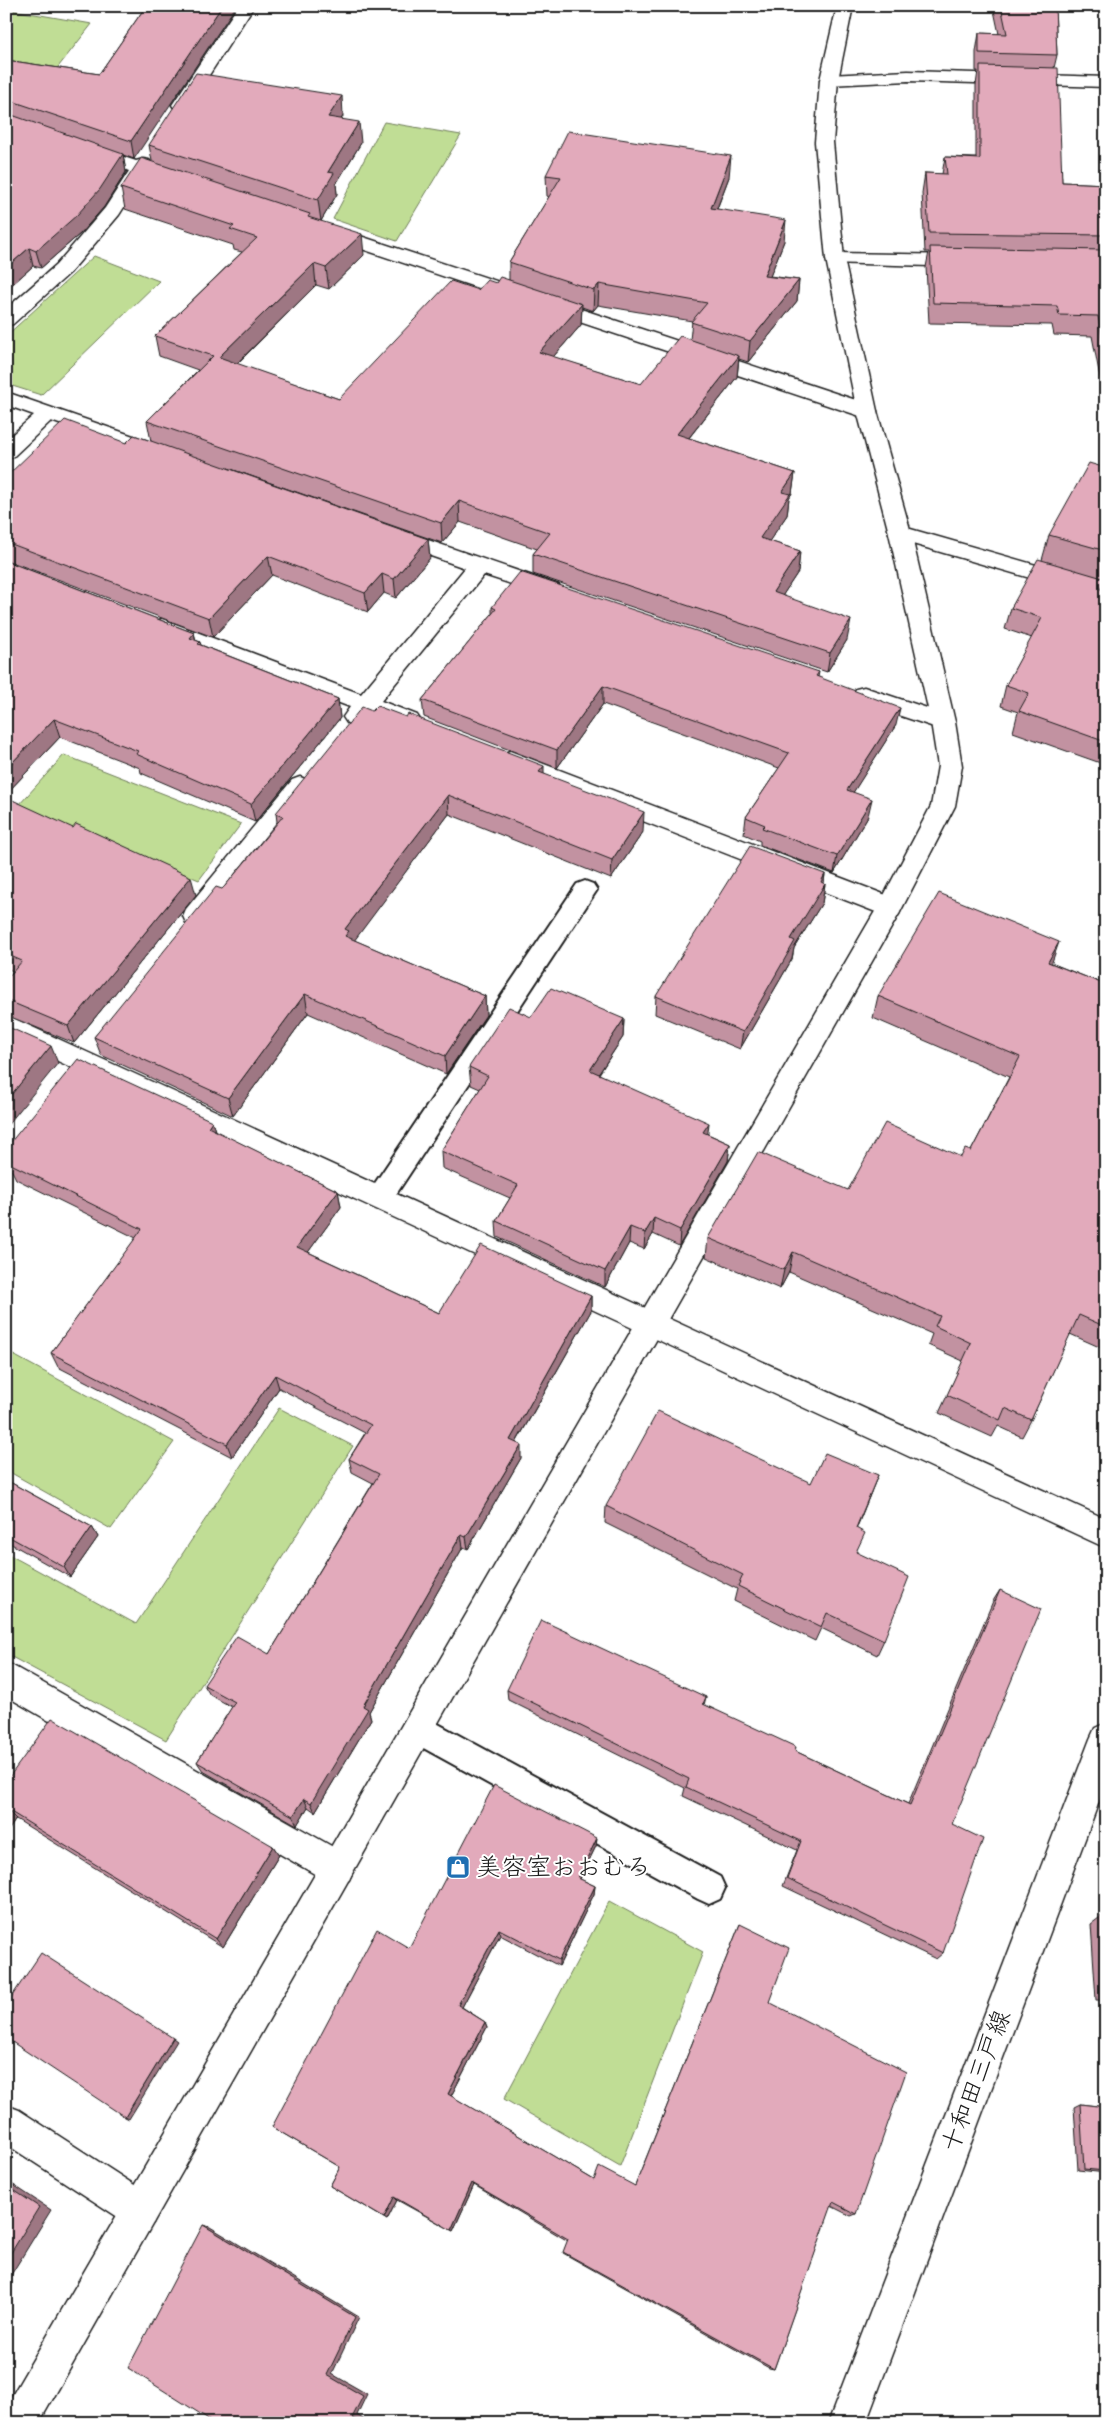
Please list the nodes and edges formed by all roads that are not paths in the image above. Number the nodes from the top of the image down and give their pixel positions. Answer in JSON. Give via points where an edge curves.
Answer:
{"nodes":[{"id":1,"x":246,"y":6,"type":"edge"},
{"id":2,"x":845,"y":6,"type":"edge"},
{"id":3,"x":829,"y":80,"type":"junction"},
{"id":4,"x":1106,"y":82,"type":"edge"},
{"id":5,"x":172,"y":120,"type":"edge"},
{"id":6,"x":74,"y":145,"type":"edge"},
{"id":7,"x":150,"y":153,"type":"edge"},
{"id":8,"x":140,"y":169,"type":"junction"},
{"id":9,"x":187,"y":185,"type":"edge"},
{"id":10,"x":310,"y":226,"type":"edge"},
{"id":11,"x":835,"y":259,"type":"junction"},
{"id":12,"x":980,"y":261,"type":"edge"},
{"id":13,"x":6,"y":320,"type":"edge"},
{"id":14,"x":6,"y":398,"type":"edge"},
{"id":15,"x":867,"y":410,"type":"junction"},
{"id":16,"x":48,"y":413,"type":"junction"},
{"id":17,"x":6,"y":452,"type":"edge"},
{"id":18,"x":179,"y":459,"type":"edge"},
{"id":19,"x":376,"y":529,"type":"edge"},
{"id":20,"x":900,"y":533,"type":"junction"},
{"id":21,"x":479,"y":566,"type":"junction"},
{"id":22,"x":1106,"y":593,"type":"edge"},
{"id":23,"x":574,"y":598,"type":"edge"},
{"id":24,"x":144,"y":620,"type":"edge"},
{"id":25,"x":848,"y":690,"type":"edge"},
{"id":26,"x":366,"y":704,"type":"junction"},
{"id":27,"x":943,"y":722,"type":"junction"},
{"id":28,"x":430,"y":729,"type":"edge"},
{"id":29,"x":341,"y":735,"type":"edge"},
{"id":30,"x":485,"y":751,"type":"edge"},
{"id":31,"x":316,"y":766,"type":"edge"},
{"id":32,"x":585,"y":890,"type":"dead end"},
{"id":33,"x":890,"y":908,"type":"junction"},
{"id":34,"x":179,"y":935,"type":"edge"},
{"id":35,"x":6,"y":1025,"type":"edge"},
{"id":36,"x":86,"y":1051,"type":"junction"},
{"id":37,"x":62,"y":1081,"type":"edge"},
{"id":38,"x":380,"y":1197,"type":"junction"},
{"id":39,"x":651,"y":1323,"type":"junction"},
{"id":40,"x":1106,"y":1534,"type":"edge"},
{"id":41,"x":6,"y":1678,"type":"edge"},
{"id":42,"x":418,"y":1728,"type":"junction"},
{"id":43,"x":1106,"y":1739,"type":"edge"},
{"id":44,"x":337,"y":1868,"type":"junction"},
{"id":45,"x":709,"y":1888,"type":"dead end"},
{"id":46,"x":6,"y":2123,"type":"edge"},
{"id":47,"x":140,"y":2210,"type":"junction"},
{"id":48,"x":18,"y":2423,"type":"edge"},
{"id":49,"x":847,"y":2423,"type":"edge"}],
"edges":[{"from":1,"to":5,"type":"street"},
{"from":2,"to":3,"type":"street"},
{"from":3,"to":4,"type":"street","via":[[908,76]]},
{"from":3,"to":11,"type":"street","via":[[824,142]]},
{"from":6,"to":8,"type":"street"},
{"from":7,"to":8,"type":"street"},
{"from":8,"to":9,"type":"street"},
{"from":8,"to":13,"type":"street","via":[[112,212],[63,269]]},
{"from":10,"to":15,"type":"street"},
{"from":11,"to":12,"type":"street"},
{"from":11,"to":15,"type":"street"},
{"from":14,"to":16,"type":"street"},
{"from":15,"to":20,"type":"street"},
{"from":16,"to":17,"type":"street"},
{"from":16,"to":18,"type":"street"},
{"from":19,"to":21,"type":"street"},
{"from":20,"to":22,"type":"street"},
{"from":20,"to":27,"type":"street"},
{"from":21,"to":23,"type":"street"},
{"from":21,"to":26,"type":"street"},
{"from":24,"to":26,"type":"street"},
{"from":25,"to":27,"type":"street"},
{"from":26,"to":28,"type":"street"},
{"from":26,"to":29,"type":"street"},
{"from":27,"to":33,"type":"street","via":[[950,766],[943,806]]},
{"from":30,"to":33,"type":"street"},
{"from":31,"to":34,"type":"street"},
{"from":32,"to":38,"type":"lane"},
{"from":33,"to":39,"type":"street"},
{"from":35,"to":36,"type":"street"},
{"from":36,"to":37,"type":"street"},
{"from":36,"to":38,"type":"street"},
{"from":38,"to":39,"type":"street"},
{"from":39,"to":40,"type":"street"},
{"from":39,"to":42,"type":"street"},
{"from":41,"to":44,"type":"street"},
{"from":42,"to":44,"type":"street"},
{"from":42,"to":45,"type":"lane"},
{"from":43,"to":49,"type":"street","name":"十和田三戸線"},
{"from":44,"to":47,"type":"street"},
{"from":46,"to":47,"type":"street"},
{"from":47,"to":48,"type":"street"}]}
